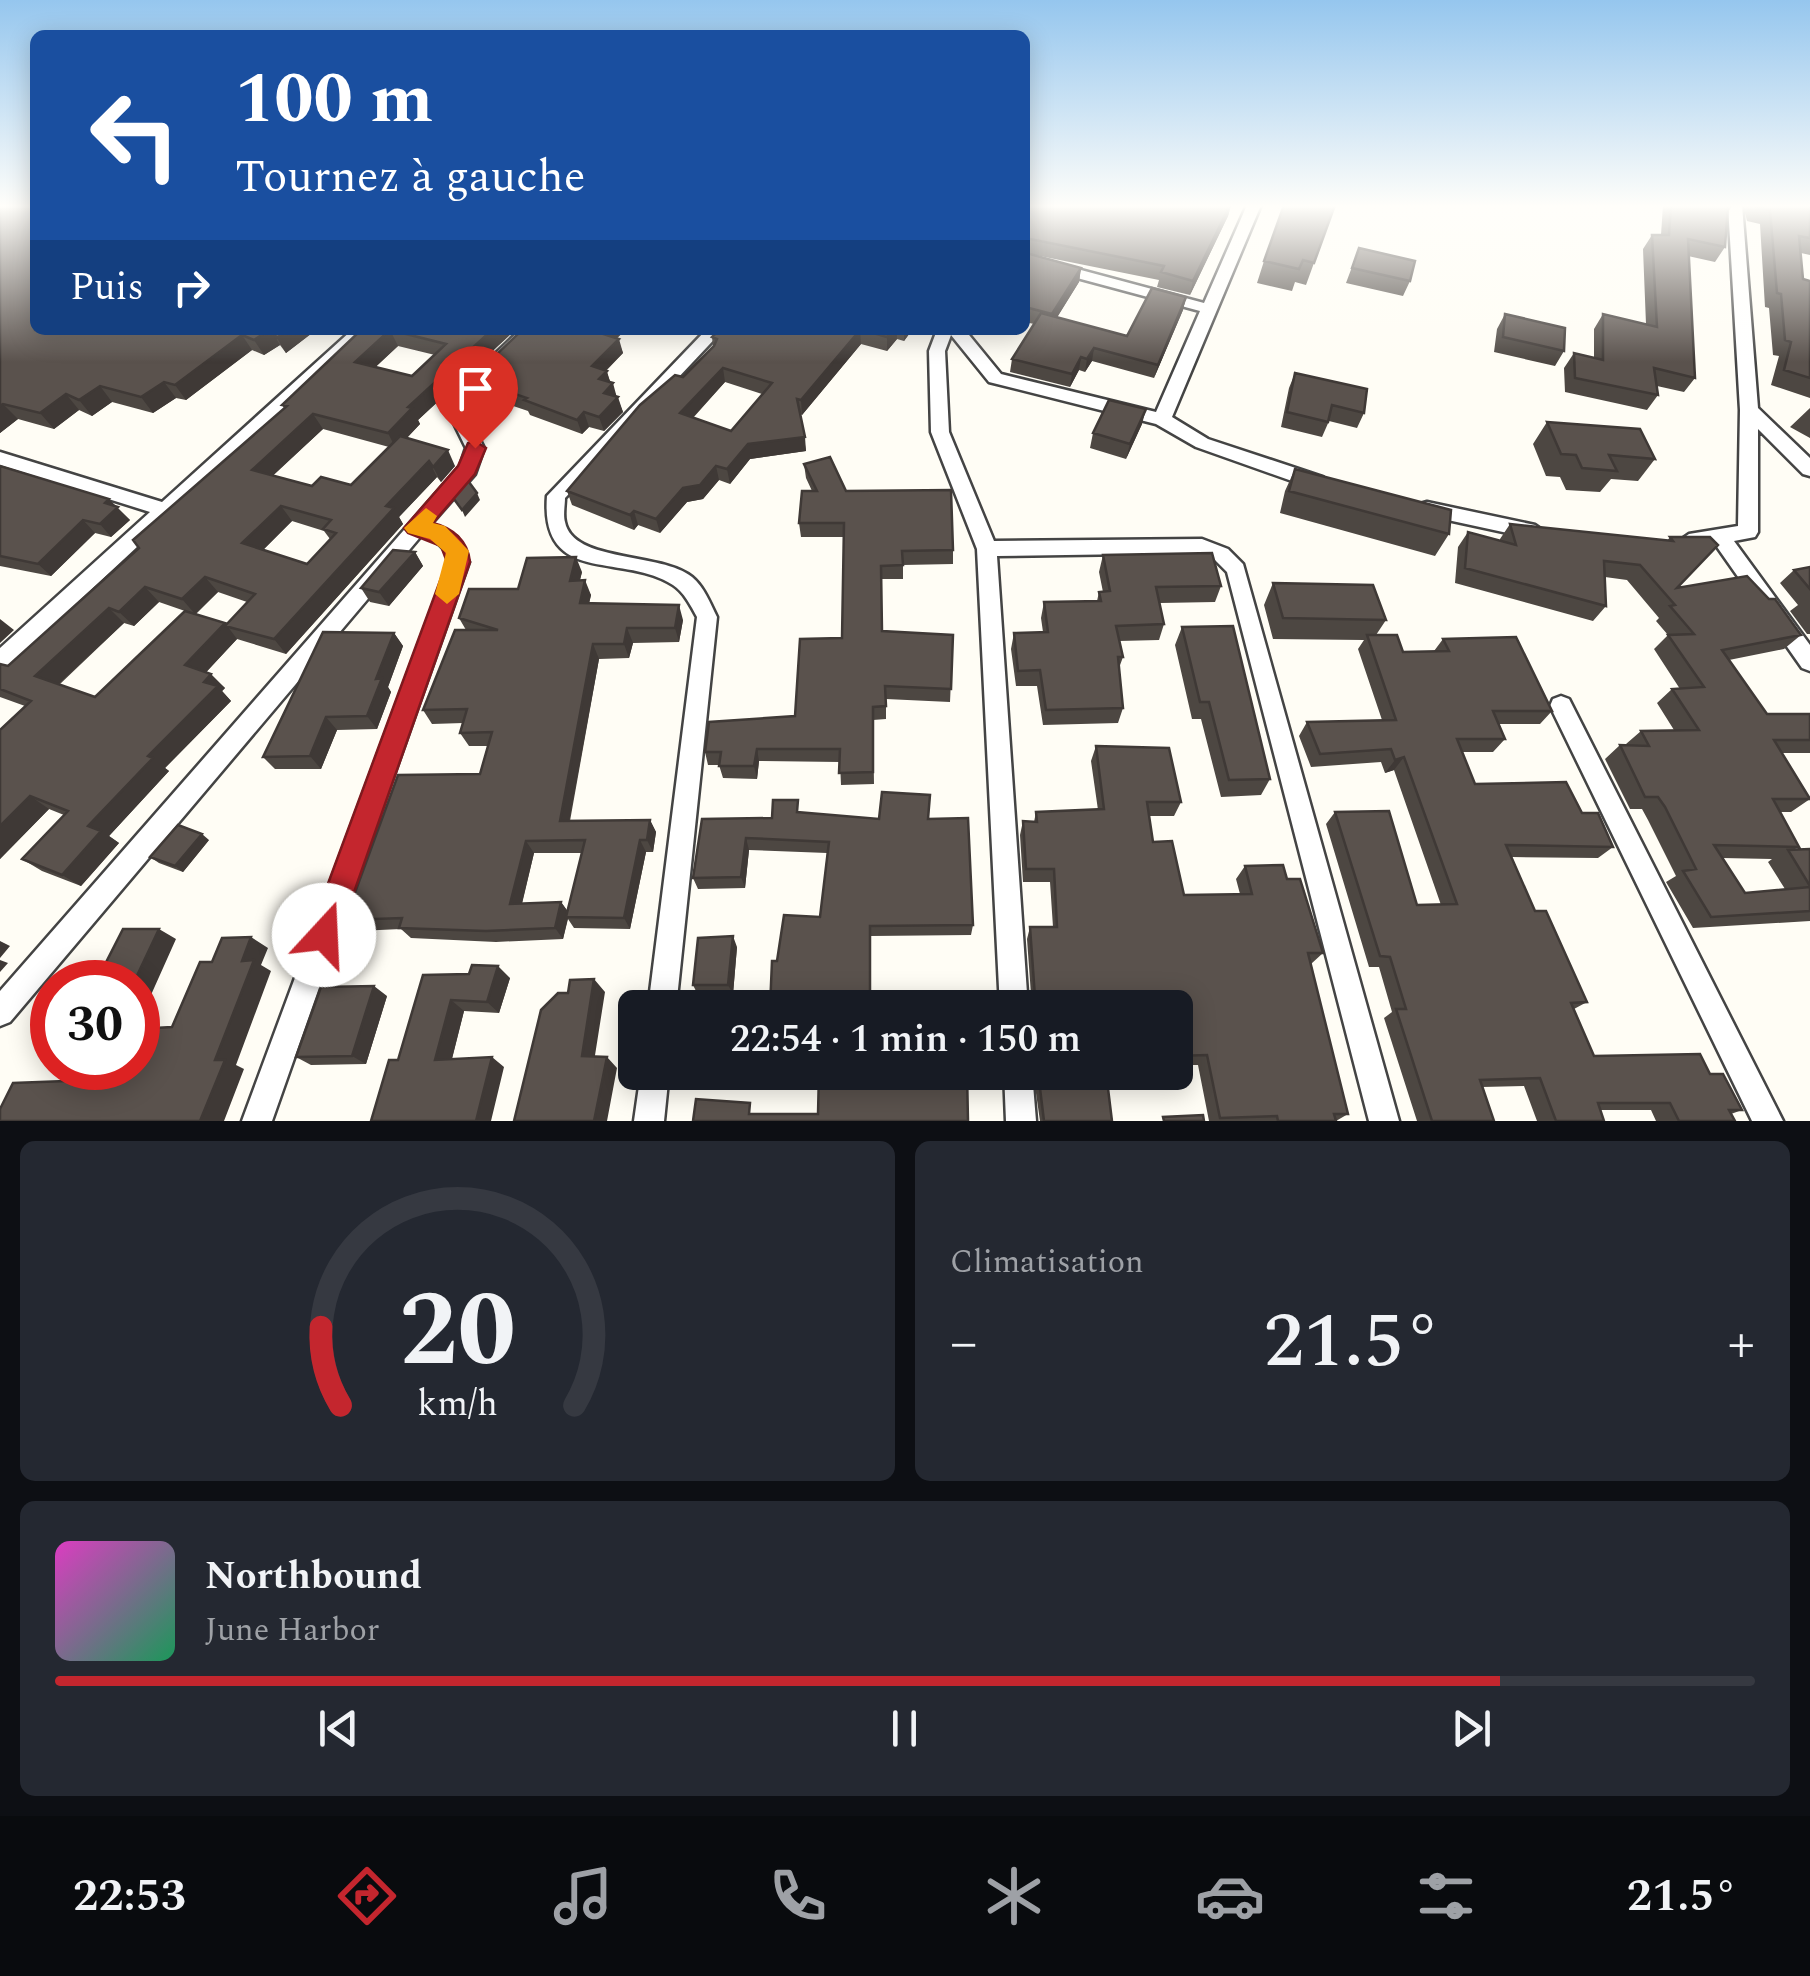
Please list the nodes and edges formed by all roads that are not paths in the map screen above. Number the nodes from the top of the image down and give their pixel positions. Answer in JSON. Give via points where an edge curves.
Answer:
{"nodes":[{"id":1,"x":1230,"y":257,"type":"edge"},
{"id":2,"x":1739,"y":257,"type":"edge"},
{"id":3,"x":1030,"y":260,"type":"edge"},
{"id":4,"x":1210,"y":309,"type":"junction"},
{"id":5,"x":357,"y":335,"type":"edge"},
{"id":6,"x":524,"y":335,"type":"edge"},
{"id":7,"x":709,"y":335,"type":"edge"},
{"id":8,"x":943,"y":335,"type":"edge"},
{"id":9,"x":960,"y":335,"type":"edge"},
{"id":10,"x":1749,"y":410,"type":"junction"},
{"id":11,"x":1162,"y":419,"type":"junction"},
{"id":12,"x":0,"y":458,"type":"edge"},
{"id":13,"x":1810,"y":469,"type":"edge"},
{"id":14,"x":1339,"y":488,"type":"edge"},
{"id":15,"x":1406,"y":504,"type":"edge"},
{"id":16,"x":165,"y":510,"type":"junction"},
{"id":17,"x":416,"y":528,"type":"junction"},
{"id":18,"x":1552,"y":535,"type":"edge"},
{"id":19,"x":1722,"y":539,"type":"junction"},
{"id":20,"x":1663,"y":542,"type":"edge"},
{"id":21,"x":987,"y":549,"type":"junction"},
{"id":22,"x":0,"y":662,"type":"edge"},
{"id":23,"x":1810,"y":662,"type":"edge"},
{"id":24,"x":1561,"y":706,"type":"dead end"},
{"id":25,"x":664,"y":990,"type":"edge"},
{"id":26,"x":1013,"y":990,"type":"edge"},
{"id":27,"x":0,"y":1012,"type":"edge"},
{"id":28,"x":653,"y":1090,"type":"edge"},
{"id":29,"x":1019,"y":1090,"type":"edge"},
{"id":30,"x":257,"y":1121,"type":"edge"},
{"id":31,"x":649,"y":1121,"type":"edge"},
{"id":32,"x":1021,"y":1121,"type":"edge"},
{"id":33,"x":1384,"y":1121,"type":"edge"},
{"id":34,"x":1768,"y":1121,"type":"edge"}],
"edges":[{"from":1,"to":4,"type":"street"},
{"from":2,"to":10,"type":"street"},
{"from":3,"to":4,"type":"street"},
{"from":4,"to":11,"type":"street"},
{"from":5,"to":16,"type":"street"},
{"from":6,"to":17,"type":"street","via":[[453,403],[475,448],[468,469]]},
{"from":7,"to":25,"type":"street","via":[[556,496],[552,516],[577,551],[680,579],[707,618]]},
{"from":8,"to":21,"type":"street","via":[[937,351],[940,432]]},
{"from":9,"to":11,"type":"street","via":[[995,378]]},
{"from":10,"to":13,"type":"street"},
{"from":10,"to":19,"type":"street","via":[[1748,532]]},
{"from":11,"to":14,"type":"street","via":[[1216,448]]},
{"from":12,"to":16,"type":"street"},
{"from":15,"to":18,"type":"street"},
{"from":16,"to":22,"type":"street"},
{"from":17,"to":27,"type":"street"},
{"from":17,"to":30,"type":"street","via":[[449,540],[458,562]]},
{"from":19,"to":20,"type":"street"},
{"from":19,"to":23,"type":"street"},
{"from":21,"to":26,"type":"street"},
{"from":21,"to":33,"type":"street","via":[[1202,546],[1236,569]]},
{"from":24,"to":34,"type":"street"},
{"from":28,"to":31,"type":"street"},
{"from":29,"to":32,"type":"street"}]}
